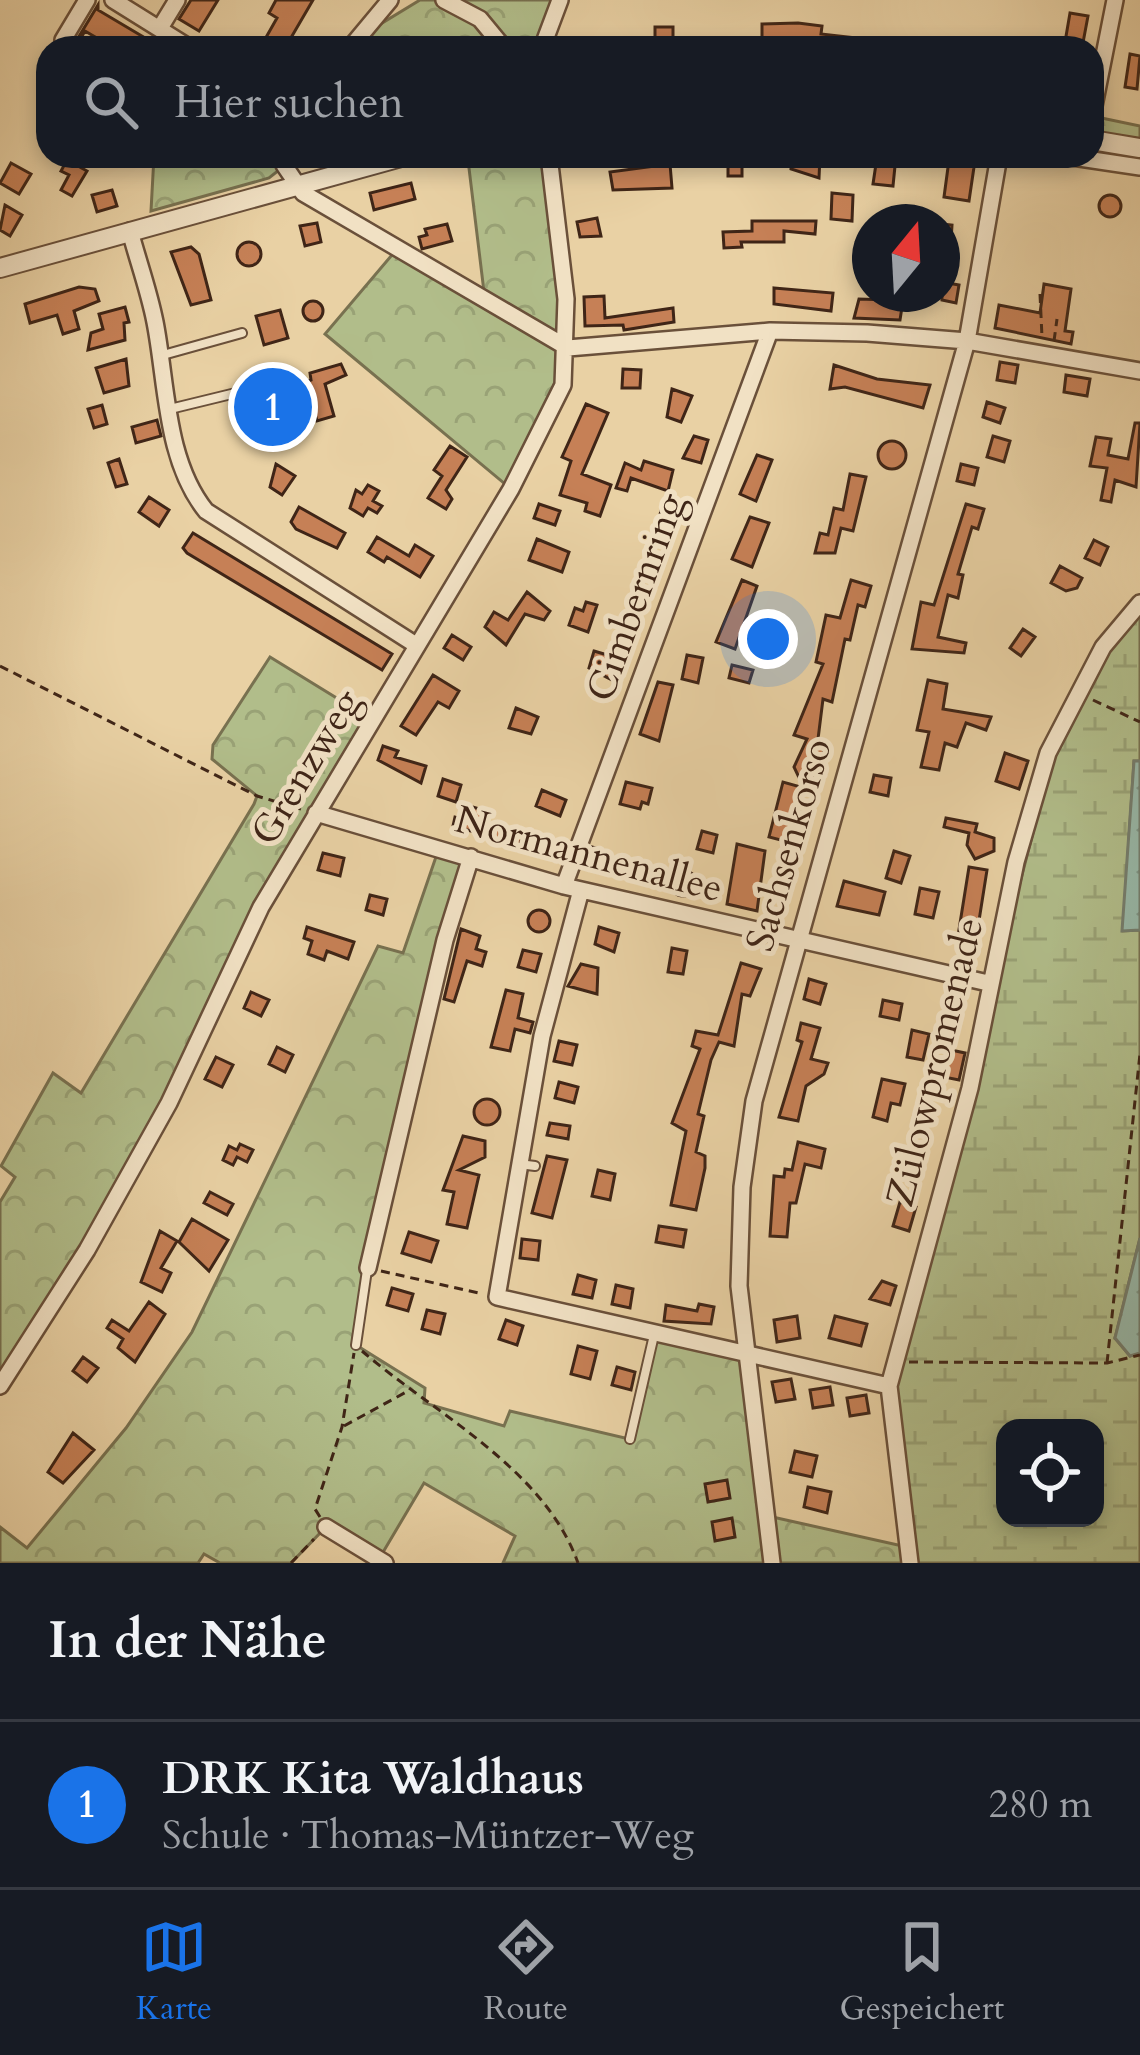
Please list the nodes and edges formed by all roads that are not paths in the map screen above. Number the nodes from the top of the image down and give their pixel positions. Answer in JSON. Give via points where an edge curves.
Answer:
{"nodes":[{"id":1,"x":87,"y":0,"type":"edge"},
{"id":2,"x":113,"y":0,"type":"edge"},
{"id":3,"x":177,"y":0,"type":"edge"},
{"id":4,"x":391,"y":0,"type":"edge"},
{"id":5,"x":444,"y":0,"type":"edge"},
{"id":6,"x":560,"y":0,"type":"edge"},
{"id":7,"x":1115,"y":0,"type":"edge"},
{"id":8,"x":160,"y":28,"type":"junction"},
{"id":9,"x":65,"y":36,"type":"edge"},
{"id":10,"x":172,"y":36,"type":"edge"},
{"id":11,"x":360,"y":36,"type":"edge"},
{"id":12,"x":494,"y":36,"type":"edge"},
{"id":13,"x":546,"y":36,"type":"edge"},
{"id":14,"x":1104,"y":55,"type":"edge"},
{"id":15,"x":1104,"y":142,"type":"edge"},
{"id":16,"x":1140,"y":148,"type":"edge"},
{"id":17,"x":1104,"y":162,"type":"edge"},
{"id":18,"x":1140,"y":167,"type":"edge"},
{"id":19,"x":290,"y":168,"type":"edge"},
{"id":20,"x":360,"y":168,"type":"edge"},
{"id":21,"x":550,"y":168,"type":"edge"},
{"id":22,"x":996,"y":168,"type":"edge"},
{"id":23,"x":296,"y":185,"type":"junction"},
{"id":24,"x":130,"y":231,"type":"junction"},
{"id":25,"x":0,"y":268,"type":"edge"},
{"id":26,"x":770,"y":331,"type":"junction"},
{"id":27,"x":242,"y":333,"type":"dead end"},
{"id":28,"x":967,"y":341,"type":"junction"},
{"id":29,"x":568,"y":348,"type":"junction"},
{"id":30,"x":160,"y":356,"type":"junction"},
{"id":31,"x":1140,"y":371,"type":"edge"},
{"id":32,"x":252,"y":389,"type":"dead end"},
{"id":33,"x":169,"y":409,"type":"junction"},
{"id":34,"x":1140,"y":603,"type":"edge"},
{"id":35,"x":416,"y":644,"type":"junction"},
{"id":36,"x":316,"y":813,"type":"junction"},
{"id":37,"x":471,"y":857,"type":"junction"},
{"id":38,"x":573,"y":888,"type":"junction"},
{"id":39,"x":795,"y":941,"type":"junction"},
{"id":40,"x":988,"y":983,"type":"junction"},
{"id":41,"x":518,"y":1163,"type":"junction"},
{"id":42,"x":536,"y":1166,"type":"dead end"},
{"id":43,"x":368,"y":1268,"type":"joint"},
{"id":44,"x":654,"y":1335,"type":"junction"},
{"id":45,"x":356,"y":1346,"type":"road end"},
{"id":46,"x":748,"y":1354,"type":"junction"},
{"id":47,"x":0,"y":1386,"type":"edge"},
{"id":48,"x":889,"y":1386,"type":"junction"},
{"id":49,"x":630,"y":1439,"type":"dead end"},
{"id":50,"x":326,"y":1527,"type":"road end"},
{"id":51,"x":385,"y":1563,"type":"edge"},
{"id":52,"x":772,"y":1563,"type":"edge"},
{"id":53,"x":910,"y":1563,"type":"edge"}],
"edges":[{"from":1,"to":9,"type":"street"},
{"from":2,"to":8,"type":"street"},
{"from":3,"to":8,"type":"street"},
{"from":4,"to":11,"type":"street"},
{"from":5,"to":12,"type":"street"},
{"from":6,"to":13,"type":"street"},
{"from":7,"to":14,"type":"street"},
{"from":8,"to":10,"type":"street"},
{"from":15,"to":16,"type":"street"},
{"from":17,"to":18,"type":"street"},
{"from":19,"to":23,"type":"street"},
{"from":20,"to":23,"type":"street"},
{"from":21,"to":29,"type":"street","name":"Grenzweg"},
{"from":22,"to":28,"type":"street","name":"Sachsenkorso"},
{"from":23,"to":24,"type":"street"},
{"from":23,"to":29,"type":"street"},
{"from":24,"to":25,"type":"street"},
{"from":24,"to":30,"type":"street"},
{"from":26,"to":28,"type":"street"},
{"from":26,"to":29,"type":"street"},
{"from":26,"to":38,"type":"street","name":"Cimbernring"},
{"from":27,"to":30,"type":"lane"},
{"from":28,"to":31,"type":"street"},
{"from":28,"to":39,"type":"street","name":"Sachsenkorso"},
{"from":29,"to":35,"type":"street","name":"Grenzweg","via":[[546,423]]},
{"from":30,"to":33,"type":"street"},
{"from":32,"to":33,"type":"lane"},
{"from":33,"to":35,"type":"street","via":[[173,438],[206,511]]},
{"from":34,"to":40,"type":"street","name":"Zülowpromenade","via":[[1103,647],[1048,753]]},
{"from":35,"to":36,"type":"street","name":"Grenzweg"},
{"from":36,"to":37,"type":"street","name":"Normannenallee"},
{"from":36,"to":47,"type":"street","name":"Grenzweg","via":[[169,1103]]},
{"from":37,"to":38,"type":"street","name":"Normannenallee"},
{"from":37,"to":43,"type":"street"},
{"from":38,"to":39,"type":"street","name":"Normannenallee"},
{"from":38,"to":41,"type":"street","name":"Cimbernring"},
{"from":39,"to":40,"type":"street","name":"Normannenallee"},
{"from":39,"to":46,"type":"street","name":"Sachsenkorso","via":[[754,1102],[742,1187],[739,1286]]},
{"from":40,"to":48,"type":"street","name":"Zülowpromenade","via":[[970,1088]]},
{"from":41,"to":42,"type":"lane"},
{"from":41,"to":44,"type":"street","name":"Cimbernring","via":[[497,1297]]},
{"from":43,"to":45,"type":"lane"},
{"from":44,"to":46,"type":"street"},
{"from":44,"to":49,"type":"lane"},
{"from":46,"to":48,"type":"street"},
{"from":46,"to":52,"type":"street","name":"Sachsenkorso"},
{"from":48,"to":53,"type":"street","name":"Zülowpromenade"},
{"from":50,"to":51,"type":"street"}]}
